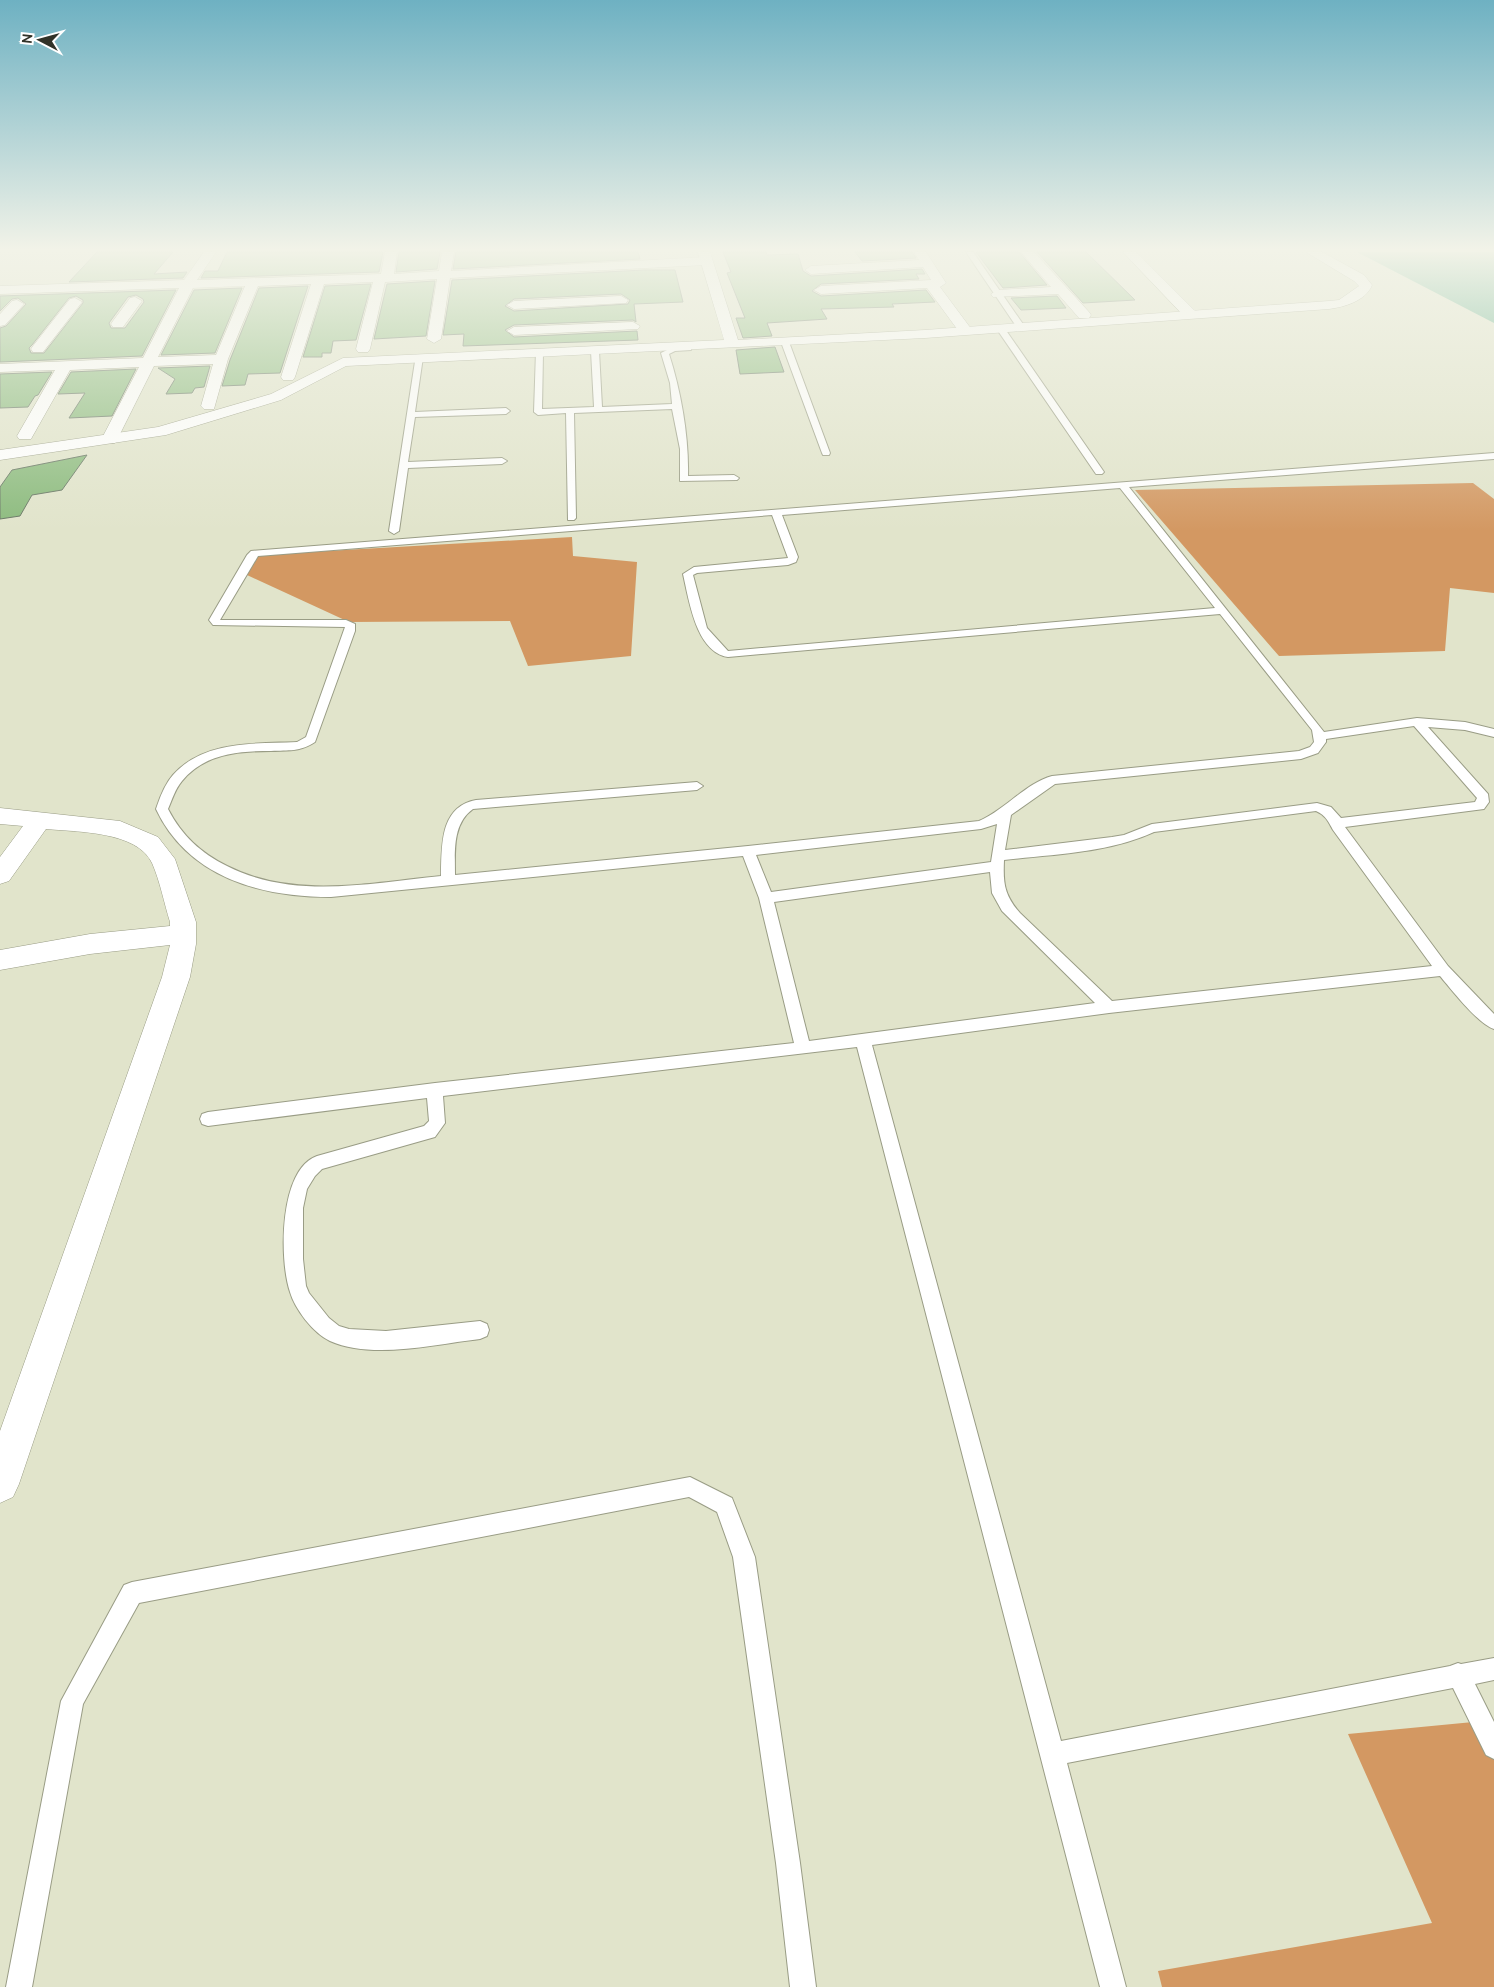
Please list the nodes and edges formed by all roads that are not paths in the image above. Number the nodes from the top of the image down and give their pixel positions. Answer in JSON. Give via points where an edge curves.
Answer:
{"nodes":[{"id":1,"x":41,"y":345,"type":"edge"},
{"id":2,"x":157,"y":345,"type":"edge"},
{"id":3,"x":228,"y":345,"type":"edge"},
{"id":4,"x":298,"y":345,"type":"edge"},
{"id":5,"x":364,"y":345,"type":"edge"},
{"id":6,"x":514,"y":345,"type":"edge"},
{"id":7,"x":748,"y":345,"type":"edge"},
{"id":8,"x":786,"y":345,"type":"edge"},
{"id":9,"x":1012,"y":345,"type":"edge"},
{"id":10,"x":730,"y":346,"type":"junction"},
{"id":11,"x":38,"y":349,"type":"dead end"},
{"id":12,"x":363,"y":349,"type":"dead end"},
{"id":13,"x":595,"y":350,"type":"junction"},
{"id":14,"x":514,"y":353,"type":"junction"},
{"id":15,"x":539,"y":353,"type":"junction"},
{"id":16,"x":419,"y":357,"type":"junction"},
{"id":17,"x":222,"y":359,"type":"junction"},
{"id":18,"x":148,"y":361,"type":"junction"},
{"id":19,"x":65,"y":365,"type":"junction"},
{"id":20,"x":0,"y":368,"type":"edge"},
{"id":21,"x":288,"y":377,"type":"dead end"},
{"id":22,"x":209,"y":406,"type":"dead end"},
{"id":23,"x":676,"y":406,"type":"junction"},
{"id":24,"x":598,"y":410,"type":"junction"},
{"id":25,"x":506,"y":411,"type":"dead end"},
{"id":26,"x":570,"y":412,"type":"junction"},
{"id":27,"x":410,"y":415,"type":"junction"},
{"id":28,"x":24,"y":436,"type":"dead end"},
{"id":29,"x":109,"y":440,"type":"junction"},
{"id":30,"x":826,"y":453,"type":"dead end"},
{"id":31,"x":0,"y":455,"type":"edge"},
{"id":32,"x":1494,"y":456,"type":"edge"},
{"id":33,"x":1480,"y":457,"type":"junction"},
{"id":34,"x":502,"y":461,"type":"dead end"},
{"id":35,"x":403,"y":465,"type":"junction"},
{"id":36,"x":1494,"y":468,"type":"edge"},
{"id":37,"x":1100,"y":472,"type":"dead end"},
{"id":38,"x":734,"y":478,"type":"dead end"},
{"id":39,"x":1123,"y":486,"type":"junction"},
{"id":40,"x":776,"y":512,"type":"junction"},
{"id":41,"x":571,"y":518,"type":"dead end"},
{"id":42,"x":394,"y":531,"type":"dead end"},
{"id":43,"x":1223,"y":611,"type":"junction"},
{"id":44,"x":1417,"y":722,"type":"junction"},
{"id":45,"x":1494,"y":733,"type":"edge"},
{"id":46,"x":1320,"y":736,"type":"junction"},
{"id":47,"x":697,"y":786,"type":"dead end"},
{"id":48,"x":1005,"y":813,"type":"junction"},
{"id":49,"x":0,"y":816,"type":"edge"},
{"id":50,"x":40,"y":820,"type":"junction"},
{"id":51,"x":1339,"y":824,"type":"junction"},
{"id":52,"x":748,"y":851,"type":"junction"},
{"id":53,"x":998,"y":861,"type":"junction"},
{"id":54,"x":0,"y":875,"type":"edge"},
{"id":55,"x":448,"y":880,"type":"junction"},
{"id":56,"x":766,"y":898,"type":"junction"},
{"id":57,"x":182,"y":934,"type":"junction"},
{"id":58,"x":0,"y":960,"type":"edge"},
{"id":59,"x":1443,"y":970,"type":"junction"},
{"id":60,"x":1109,"y":1006,"type":"junction"},
{"id":61,"x":1493,"y":1021,"type":"edge"},
{"id":62,"x":863,"y":1039,"type":"junction"},
{"id":63,"x":803,"y":1048,"type":"junction"},
{"id":64,"x":435,"y":1090,"type":"junction"},
{"id":65,"x":208,"y":1119,"type":"dead end"},
{"id":66,"x":480,"y":1330,"type":"dead end"},
{"id":67,"x":0,"y":1484,"type":"edge"},
{"id":68,"x":1494,"y":1669,"type":"edge"},
{"id":69,"x":1458,"y":1674,"type":"junction"},
{"id":70,"x":1494,"y":1747,"type":"edge"},
{"id":71,"x":1053,"y":1754,"type":"junction"},
{"id":72,"x":19,"y":1987,"type":"edge"},
{"id":73,"x":803,"y":1987,"type":"edge"},
{"id":74,"x":1113,"y":1987,"type":"edge"}],
"edges":[{"from":1,"to":11,"type":"street"},
{"from":2,"to":18,"type":"street"},
{"from":3,"to":17,"type":"street"},
{"from":4,"to":21,"type":"street"},
{"from":5,"to":12,"type":"street"},
{"from":6,"to":14,"type":"street"},
{"from":7,"to":10,"type":"street"},
{"from":8,"to":30,"type":"lane"},
{"from":9,"to":37,"type":"lane"},
{"from":10,"to":13,"type":"street"},
{"from":10,"to":23,"type":"lane","via":[[665,352],[674,383]]},
{"from":13,"to":15,"type":"street"},
{"from":13,"to":24,"type":"lane"},
{"from":14,"to":15,"type":"street"},
{"from":14,"to":16,"type":"street"},
{"from":15,"to":26,"type":"lane","via":[[538,412]]},
{"from":16,"to":27,"type":"lane"},
{"from":16,"to":29,"type":"street","via":[[342,362],[254,404],[160,432]]},
{"from":17,"to":18,"type":"street"},
{"from":17,"to":22,"type":"street"},
{"from":18,"to":19,"type":"street"},
{"from":18,"to":29,"type":"street"},
{"from":19,"to":20,"type":"street"},
{"from":19,"to":28,"type":"street"},
{"from":23,"to":24,"type":"lane"},
{"from":23,"to":38,"type":"lane","via":[[684,449],[683,480]]},
{"from":24,"to":26,"type":"lane"},
{"from":25,"to":27,"type":"lane"},
{"from":26,"to":41,"type":"lane"},
{"from":27,"to":35,"type":"lane"},
{"from":29,"to":31,"type":"street"},
{"from":32,"to":33,"type":"lane"},
{"from":33,"to":36,"type":"lane"},
{"from":33,"to":39,"type":"lane"},
{"from":34,"to":35,"type":"lane"},
{"from":35,"to":42,"type":"lane"},
{"from":39,"to":40,"type":"lane"},
{"from":39,"to":43,"type":"lane"},
{"from":40,"to":43,"type":"lane","via":[[792,560],[694,570],[688,574],[702,629],[722,653]]},
{"from":40,"to":55,"type":"lane","via":[[252,555],[214,620],[217,623],[346,623],[351,626],[350,631],[311,739],[300,746],[212,754],[190,765],[176,778],[167,795],[162,809],[167,822],[182,841],[214,866],[250,882],[286,891],[331,892]]},
{"from":43,"to":46,"type":"lane"},
{"from":44,"to":45,"type":"lane","via":[[1465,726]]},
{"from":44,"to":46,"type":"lane"},
{"from":44,"to":51,"type":"lane","via":[[1483,797],[1483,802],[1479,806]]},
{"from":46,"to":48,"type":"lane","via":[[1314,750],[1301,755],[1052,780]]},
{"from":47,"to":55,"type":"lane","via":[[468,806],[451,824]]},
{"from":48,"to":52,"type":"lane","via":[[981,825]]},
{"from":48,"to":53,"type":"lane"},
{"from":49,"to":50,"type":"street"},
{"from":50,"to":54,"type":"street"},
{"from":50,"to":57,"type":"street","via":[[120,829],[149,843],[163,860],[183,922]]},
{"from":51,"to":53,"type":"lane","via":[[1326,810],[1317,807],[1152,828],[1127,839]]},
{"from":51,"to":59,"type":"lane","via":[[1338,827]]},
{"from":52,"to":55,"type":"lane"},
{"from":52,"to":56,"type":"lane"},
{"from":53,"to":56,"type":"lane"},
{"from":53,"to":60,"type":"lane","via":[[999,891],[1003,902]]},
{"from":56,"to":63,"type":"lane"},
{"from":57,"to":58,"type":"street","via":[[90,944]]},
{"from":57,"to":67,"type":"street","via":[[176,977]]},
{"from":59,"to":60,"type":"lane"},
{"from":59,"to":61,"type":"lane"},
{"from":60,"to":62,"type":"lane"},
{"from":62,"to":63,"type":"lane"},
{"from":62,"to":71,"type":"lane"},
{"from":63,"to":64,"type":"lane"},
{"from":64,"to":65,"type":"lane"},
{"from":64,"to":66,"type":"lane","via":[[437,1123],[429,1132],[317,1163],[306,1172],[294,1202],[294,1270],[299,1294],[317,1318],[336,1334],[377,1341]]},
{"from":68,"to":69,"type":"lane"},
{"from":69,"to":70,"type":"lane"},
{"from":69,"to":71,"type":"lane"},
{"from":71,"to":74,"type":"lane"},
{"from":72,"to":73,"type":"lane","via":[[72,1701],[132,1593],[690,1487],[725,1506],[744,1557]]}]}
